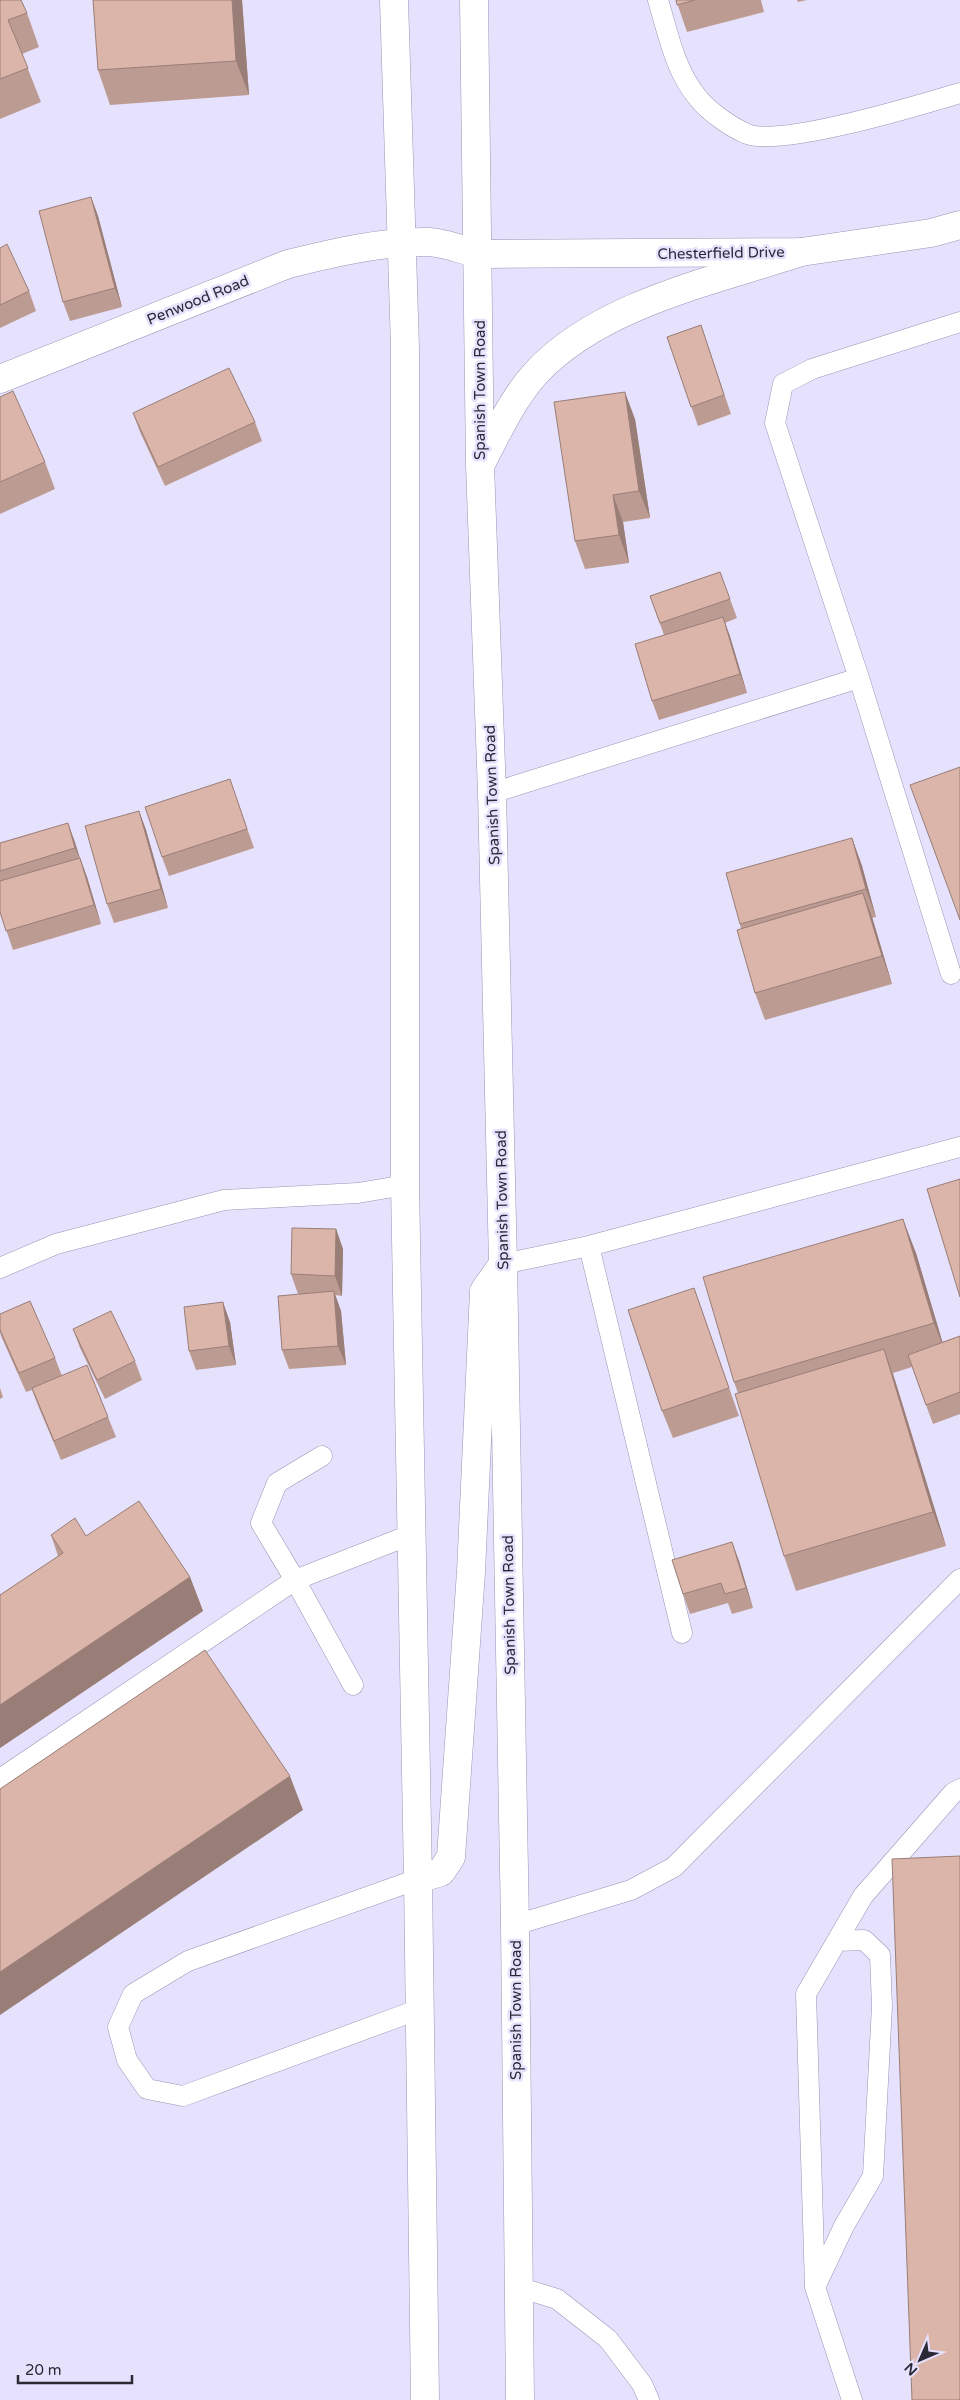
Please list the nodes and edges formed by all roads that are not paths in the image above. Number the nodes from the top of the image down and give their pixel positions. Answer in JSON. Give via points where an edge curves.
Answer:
{"nodes":[{"id":1,"x":394,"y":0,"type":"edge"},
{"id":2,"x":474,"y":0,"type":"edge"},
{"id":3,"x":658,"y":0,"type":"edge"},
{"id":4,"x":960,"y":93,"type":"edge"},
{"id":5,"x":960,"y":225,"type":"edge"},
{"id":6,"x":403,"y":243,"type":"junction"},
{"id":7,"x":801,"y":252,"type":"junction"},
{"id":8,"x":479,"y":254,"type":"junction"},
{"id":9,"x":960,"y":322,"type":"edge"},
{"id":10,"x":0,"y":379,"type":"edge"},
{"id":11,"x":480,"y":465,"type":"junction"},
{"id":12,"x":859,"y":678,"type":"junction"},
{"id":13,"x":492,"y":793,"type":"junction"},
{"id":14,"x":950,"y":974,"type":"dead end"},
{"id":15,"x":960,"y":1147,"type":"edge"},
{"id":16,"x":405,"y":1185,"type":"junction"},
{"id":17,"x":589,"y":1246,"type":"junction"},
{"id":18,"x":503,"y":1264,"type":"junction"},
{"id":19,"x":0,"y":1268,"type":"edge"},
{"id":20,"x":322,"y":1456,"type":"dead end"},
{"id":21,"x":410,"y":1535,"type":"junction"},
{"id":22,"x":960,"y":1579,"type":"edge"},
{"id":23,"x":295,"y":1580,"type":"junction"},
{"id":24,"x":682,"y":1633,"type":"dead end"},
{"id":25,"x":353,"y":1686,"type":"dead end"},
{"id":26,"x":0,"y":1779,"type":"edge"},
{"id":27,"x":960,"y":1789,"type":"edge"},
{"id":28,"x":418,"y":1879,"type":"junction"},
{"id":29,"x":515,"y":1925,"type":"junction"},
{"id":30,"x":837,"y":1941,"type":"junction"},
{"id":31,"x":420,"y":2009,"type":"junction"},
{"id":32,"x":518,"y":2287,"type":"junction"},
{"id":33,"x":815,"y":2287,"type":"junction"},
{"id":34,"x":425,"y":2400,"type":"edge"},
{"id":35,"x":520,"y":2400,"type":"edge"},
{"id":36,"x":649,"y":2400,"type":"edge"},
{"id":37,"x":852,"y":2400,"type":"edge"}],
"edges":[{"from":1,"to":6,"type":"main road"},
{"from":2,"to":8,"type":"main road","name":"Spanish Town Road"},
{"from":3,"to":4,"type":"lane","via":[[680,70],[698,99],[722,119],[748,134],[781,135],[834,126]]},
{"from":5,"to":7,"type":"main road","name":"Chesterfield Drive","via":[[922,235]]},
{"from":6,"to":8,"type":"main road","name":"Penwood Road","via":[[432,242]]},
{"from":6,"to":10,"type":"main road","name":"Penwood Road","via":[[333,253],[288,264]]},
{"from":6,"to":16,"type":"main road"},
{"from":7,"to":8,"type":"main road","name":"Chesterfield Drive"},
{"from":7,"to":11,"type":"main road","via":[[652,300],[571,343],[536,374],[512,403]]},
{"from":8,"to":11,"type":"main road","name":"Spanish Town Road"},
{"from":9,"to":12,"type":"lane","via":[[812,369],[783,384],[775,423]]},
{"from":11,"to":13,"type":"main road","name":"Spanish Town Road"},
{"from":12,"to":13,"type":"lane"},
{"from":12,"to":14,"type":"lane"},
{"from":13,"to":18,"type":"main road","name":"Spanish Town Road"},
{"from":15,"to":17,"type":"lane"},
{"from":16,"to":19,"type":"lane","via":[[358,1193],[224,1200],[56,1244]]},
{"from":16,"to":21,"type":"main road"},
{"from":17,"to":18,"type":"lane"},
{"from":17,"to":24,"type":"lane"},
{"from":18,"to":28,"type":"main road","via":[[484,1291],[471,1572],[452,1857],[441,1872]]},
{"from":18,"to":29,"type":"main road","name":"Spanish Town Road"},
{"from":20,"to":23,"type":"lane","via":[[277,1483],[261,1523]]},
{"from":21,"to":23,"type":"lane"},
{"from":21,"to":28,"type":"main road"},
{"from":22,"to":29,"type":"lane","via":[[674,1867],[631,1890]]},
{"from":23,"to":25,"type":"lane"},
{"from":23,"to":26,"type":"lane"},
{"from":27,"to":30,"type":"lane","via":[[863,1896]]},
{"from":28,"to":31,"type":"main road"},
{"from":28,"to":31,"type":"lane","via":[[188,1961],[133,1994],[118,2027],[127,2060],[147,2089],[183,2096]]},
{"from":29,"to":32,"type":"main road","name":"Spanish Town Road"},
{"from":30,"to":33,"type":"lane","via":[[806,1994]]},
{"from":30,"to":33,"type":"lane","via":[[864,1940],[880,1955],[882,2006],[873,2176],[844,2226]]},
{"from":31,"to":34,"type":"main road"},
{"from":32,"to":35,"type":"main road","name":"Spanish Town Road"},
{"from":32,"to":36,"type":"lane","via":[[557,2299],[608,2339],[642,2384]]},
{"from":33,"to":37,"type":"lane"}]}
